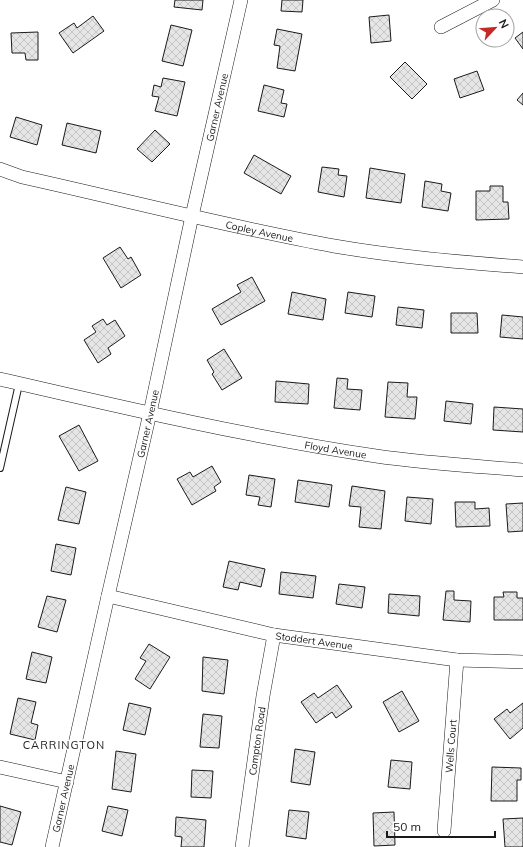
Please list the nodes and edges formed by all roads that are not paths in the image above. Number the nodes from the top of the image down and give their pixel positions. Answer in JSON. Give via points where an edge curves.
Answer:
{"nodes":[{"id":1,"x":241,"y":0,"type":"edge"},
{"id":2,"x":493,"y":0,"type":"edge"},
{"id":3,"x":441,"y":27,"type":"dead end"},
{"id":4,"x":0,"y":169,"type":"edge"},
{"id":5,"x":192,"y":216,"type":"junction"},
{"id":6,"x":523,"y":267,"type":"edge"},
{"id":7,"x":0,"y":379,"type":"edge"},
{"id":8,"x":19,"y":384,"type":"junction"},
{"id":9,"x":150,"y":413,"type":"junction"},
{"id":10,"x":0,"y":468,"type":"edge"},
{"id":11,"x":523,"y":470,"type":"edge"},
{"id":12,"x":108,"y":596,"type":"junction"},
{"id":13,"x":274,"y":635,"type":"junction"},
{"id":14,"x":457,"y":660,"type":"junction"},
{"id":15,"x":523,"y":662,"type":"edge"},
{"id":16,"x":0,"y":767,"type":"edge"},
{"id":17,"x":67,"y":782,"type":"junction"},
{"id":18,"x":444,"y":831,"type":"dead end"},
{"id":19,"x":52,"y":847,"type":"edge"},
{"id":20,"x":242,"y":847,"type":"edge"}],
"edges":[{"from":1,"to":5,"type":"street","name":"Garner Avenue"},
{"from":2,"to":3,"type":"street"},
{"from":4,"to":5,"type":"street","name":"Copley Avenue","via":[[22,178]]},
{"from":5,"to":6,"type":"street","name":"Copley Avenue","via":[[342,247],[435,260]]},
{"from":5,"to":9,"type":"street","name":"Garner Avenue"},
{"from":7,"to":8,"type":"street","name":"Floyd Avenue"},
{"from":8,"to":9,"type":"street","name":"Floyd Avenue"},
{"from":8,"to":10,"type":"lane"},
{"from":9,"to":11,"type":"street","name":"Floyd Avenue","via":[[280,440],[378,456]]},
{"from":9,"to":12,"type":"street","name":"Garner Avenue"},
{"from":12,"to":13,"type":"street","name":"Stoddert Avenue"},
{"from":12,"to":17,"type":"street","name":"Garner Avenue"},
{"from":13,"to":14,"type":"street","name":"Stoddert Avenue"},
{"from":13,"to":20,"type":"street","name":"Compton Road"},
{"from":14,"to":15,"type":"street","name":"Stoddert Avenue"},
{"from":14,"to":18,"type":"street","name":"Wells Court"},
{"from":16,"to":17,"type":"street"},
{"from":17,"to":19,"type":"street","name":"Garner Avenue"}]}
